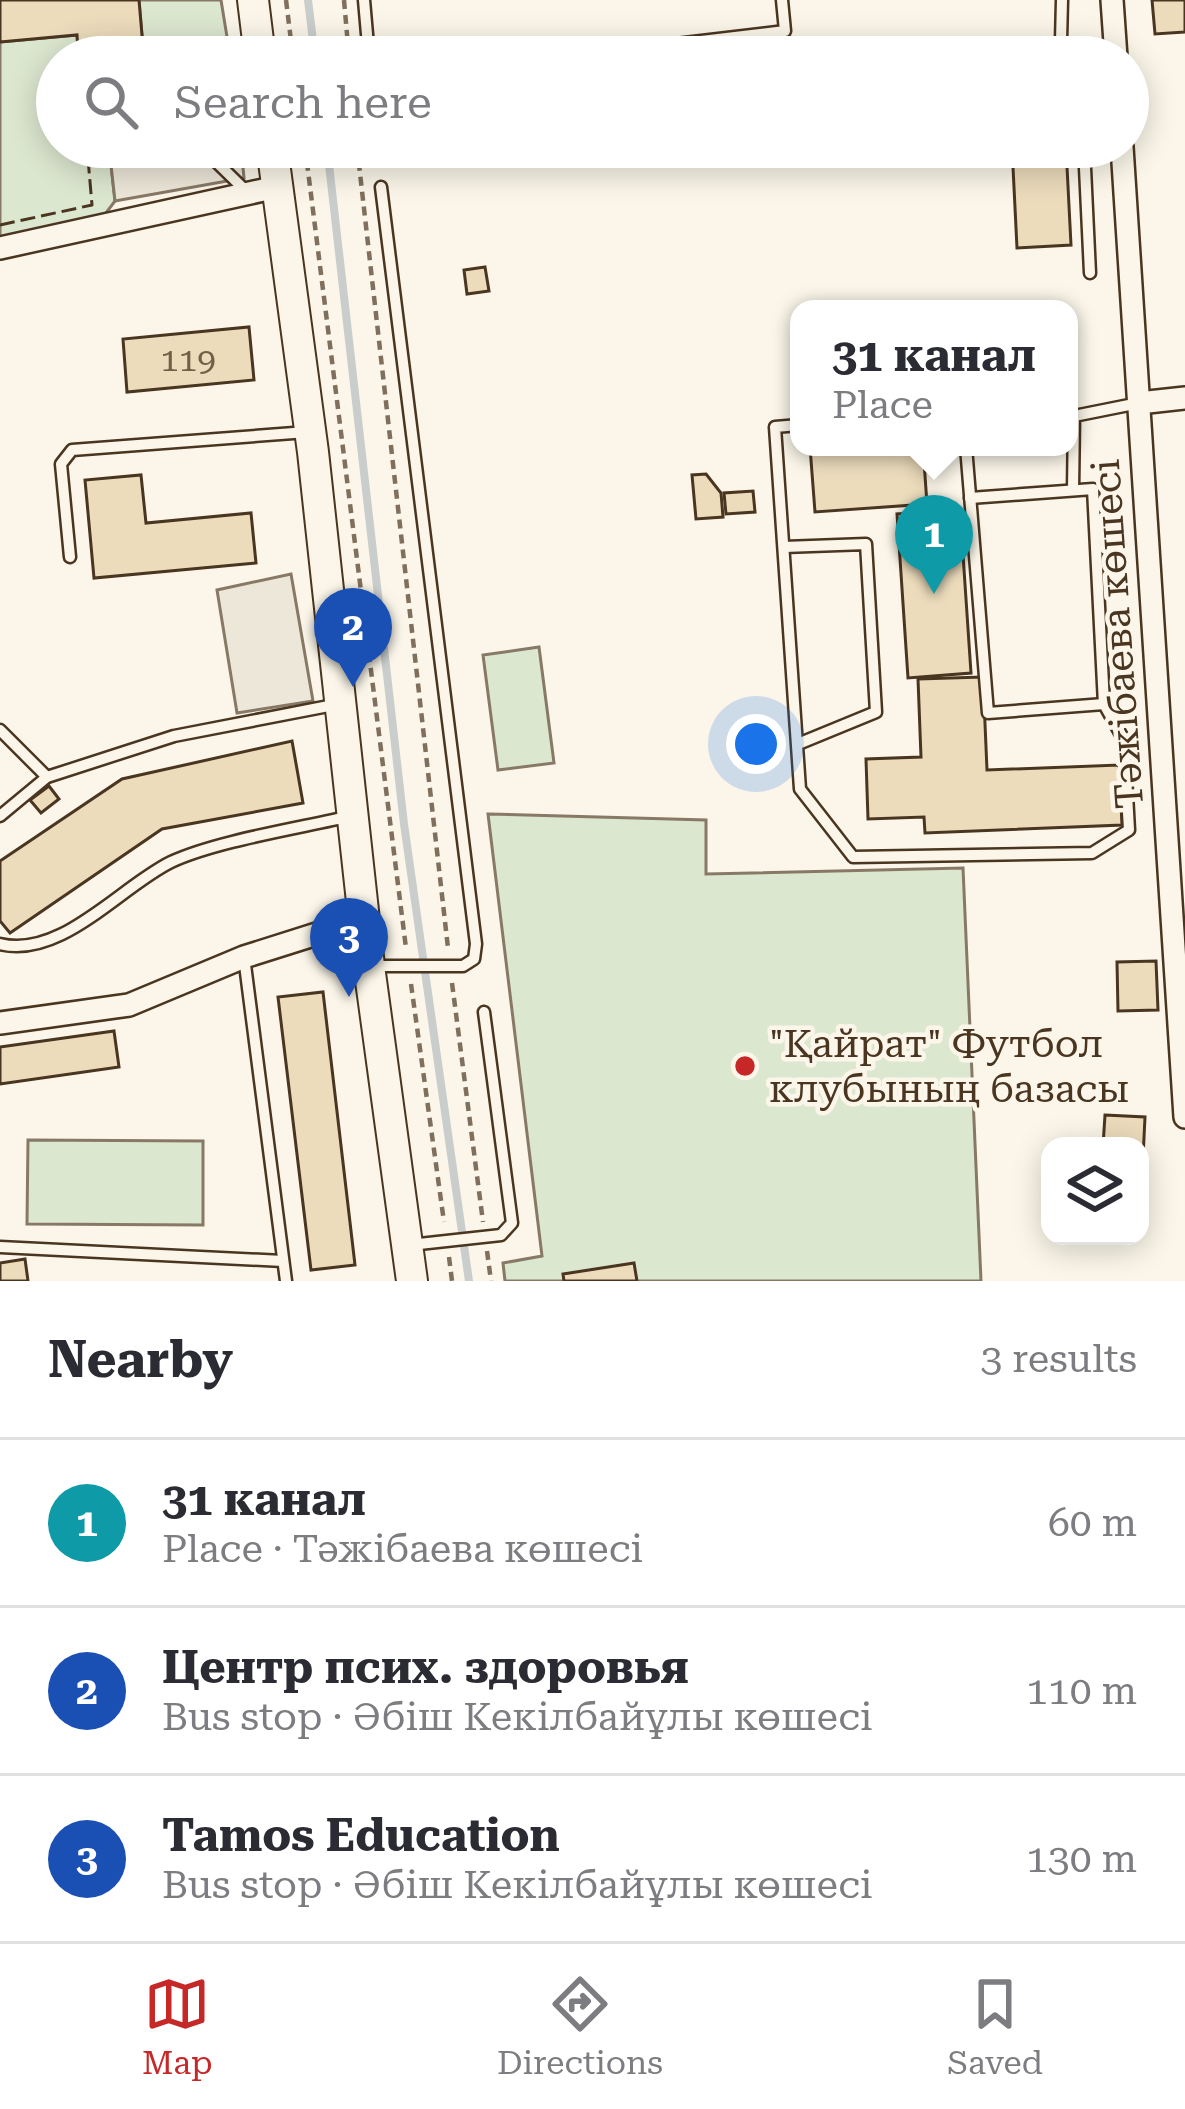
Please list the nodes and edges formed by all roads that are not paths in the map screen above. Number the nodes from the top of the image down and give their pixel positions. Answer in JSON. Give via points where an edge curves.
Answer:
{"nodes":[{"id":1,"x":253,"y":0,"type":"edge"},
{"id":2,"x":364,"y":0,"type":"edge"},
{"id":3,"x":782,"y":0,"type":"edge"},
{"id":4,"x":1062,"y":0,"type":"edge"},
{"id":5,"x":1112,"y":0,"type":"edge"},
{"id":6,"x":257,"y":36,"type":"edge"},
{"id":7,"x":367,"y":36,"type":"edge"},
{"id":8,"x":742,"y":36,"type":"edge"},
{"id":9,"x":1061,"y":36,"type":"edge"},
{"id":10,"x":1115,"y":36,"type":"edge"},
{"id":11,"x":231,"y":168,"type":"edge"},
{"id":12,"x":268,"y":168,"type":"edge"},
{"id":13,"x":1085,"y":168,"type":"edge"},
{"id":14,"x":1123,"y":168,"type":"edge"},
{"id":15,"x":381,"y":187,"type":"dead end"},
{"id":16,"x":263,"y":190,"type":"junction"},
{"id":17,"x":0,"y":248,"type":"edge"},
{"id":18,"x":1090,"y":273,"type":"dead end"},
{"id":19,"x":1185,"y":398,"type":"edge"},
{"id":20,"x":1138,"y":403,"type":"junction"},
{"id":21,"x":1078,"y":415,"type":"edge"},
{"id":22,"x":790,"y":426,"type":"edge"},
{"id":23,"x":310,"y":432,"type":"junction"},
{"id":24,"x":967,"y":456,"type":"edge"},
{"id":25,"x":1073,"y":456,"type":"edge"},
{"id":26,"x":1073,"y":490,"type":"junction"},
{"id":27,"x":970,"y":498,"type":"junction"},
{"id":28,"x":784,"y":547,"type":"junction"},
{"id":29,"x":70,"y":557,"type":"dead end"},
{"id":30,"x":342,"y":703,"type":"junction"},
{"id":31,"x":1104,"y":704,"type":"junction"},
{"id":32,"x":0,"y":730,"type":"edge"},
{"id":33,"x":797,"y":744,"type":"junction"},
{"id":34,"x":47,"y":777,"type":"junction"},
{"id":35,"x":0,"y":816,"type":"edge"},
{"id":36,"x":353,"y":816,"type":"junction"},
{"id":37,"x":364,"y":920,"type":"junction"},
{"id":38,"x":0,"y":944,"type":"edge"},
{"id":39,"x":244,"y":957,"type":"junction"},
{"id":40,"x":369,"y":965,"type":"junction"},
{"id":41,"x":484,"y":1012,"type":"dead end"},
{"id":42,"x":0,"y":1023,"type":"edge"},
{"id":43,"x":1185,"y":1117,"type":"edge"},
{"id":44,"x":407,"y":1245,"type":"junction"},
{"id":45,"x":0,"y":1247,"type":"edge"},
{"id":46,"x":284,"y":1261,"type":"junction"},
{"id":47,"x":286,"y":1281,"type":"edge"},
{"id":48,"x":412,"y":1281,"type":"edge"}],
"edges":[{"from":1,"to":6,"type":"street"},
{"from":2,"to":7,"type":"lane"},
{"from":3,"to":8,"type":"lane","via":[[784,31]]},
{"from":4,"to":9,"type":"lane"},
{"from":5,"to":10,"type":"street"},
{"from":11,"to":16,"type":"lane"},
{"from":12,"to":16,"type":"street"},
{"from":13,"to":18,"type":"lane"},
{"from":14,"to":20,"type":"street","name":"Тәжібаева көшесі"},
{"from":15,"to":40,"type":"lane","via":[[476,944],[474,959],[446,966]]},
{"from":16,"to":17,"type":"street"},
{"from":16,"to":23,"type":"street"},
{"from":19,"to":20,"type":"street"},
{"from":20,"to":21,"type":"lane"},
{"from":20,"to":43,"type":"street","name":"Тәжібаева көшесі"},
{"from":22,"to":28,"type":"lane","via":[[776,427]]},
{"from":23,"to":29,"type":"lane","via":[[72,450],[61,464]]},
{"from":23,"to":30,"type":"street"},
{"from":24,"to":27,"type":"lane"},
{"from":25,"to":26,"type":"lane"},
{"from":26,"to":27,"type":"lane"},
{"from":26,"to":31,"type":"lane","via":[[1093,489]]},
{"from":27,"to":31,"type":"lane","via":[[988,713]]},
{"from":28,"to":33,"type":"lane"},
{"from":28,"to":33,"type":"lane","via":[[866,544],[876,712]]},
{"from":30,"to":34,"type":"lane","via":[[174,736]]},
{"from":30,"to":36,"type":"street"},
{"from":31,"to":33,"type":"lane","via":[[1124,740],[1129,830],[1092,853],[853,857],[800,789]]},
{"from":32,"to":34,"type":"lane"},
{"from":34,"to":35,"type":"lane"},
{"from":36,"to":37,"type":"street"},
{"from":36,"to":38,"type":"lane","via":[[173,861],[46,941]]},
{"from":37,"to":39,"type":"street"},
{"from":37,"to":40,"type":"street"},
{"from":39,"to":42,"type":"street","via":[[129,1005]]},
{"from":39,"to":46,"type":"lane"},
{"from":40,"to":44,"type":"street"},
{"from":41,"to":44,"type":"lane","via":[[512,1222],[501,1235]]},
{"from":44,"to":48,"type":"street"},
{"from":45,"to":46,"type":"lane"},
{"from":46,"to":47,"type":"lane"}]}
